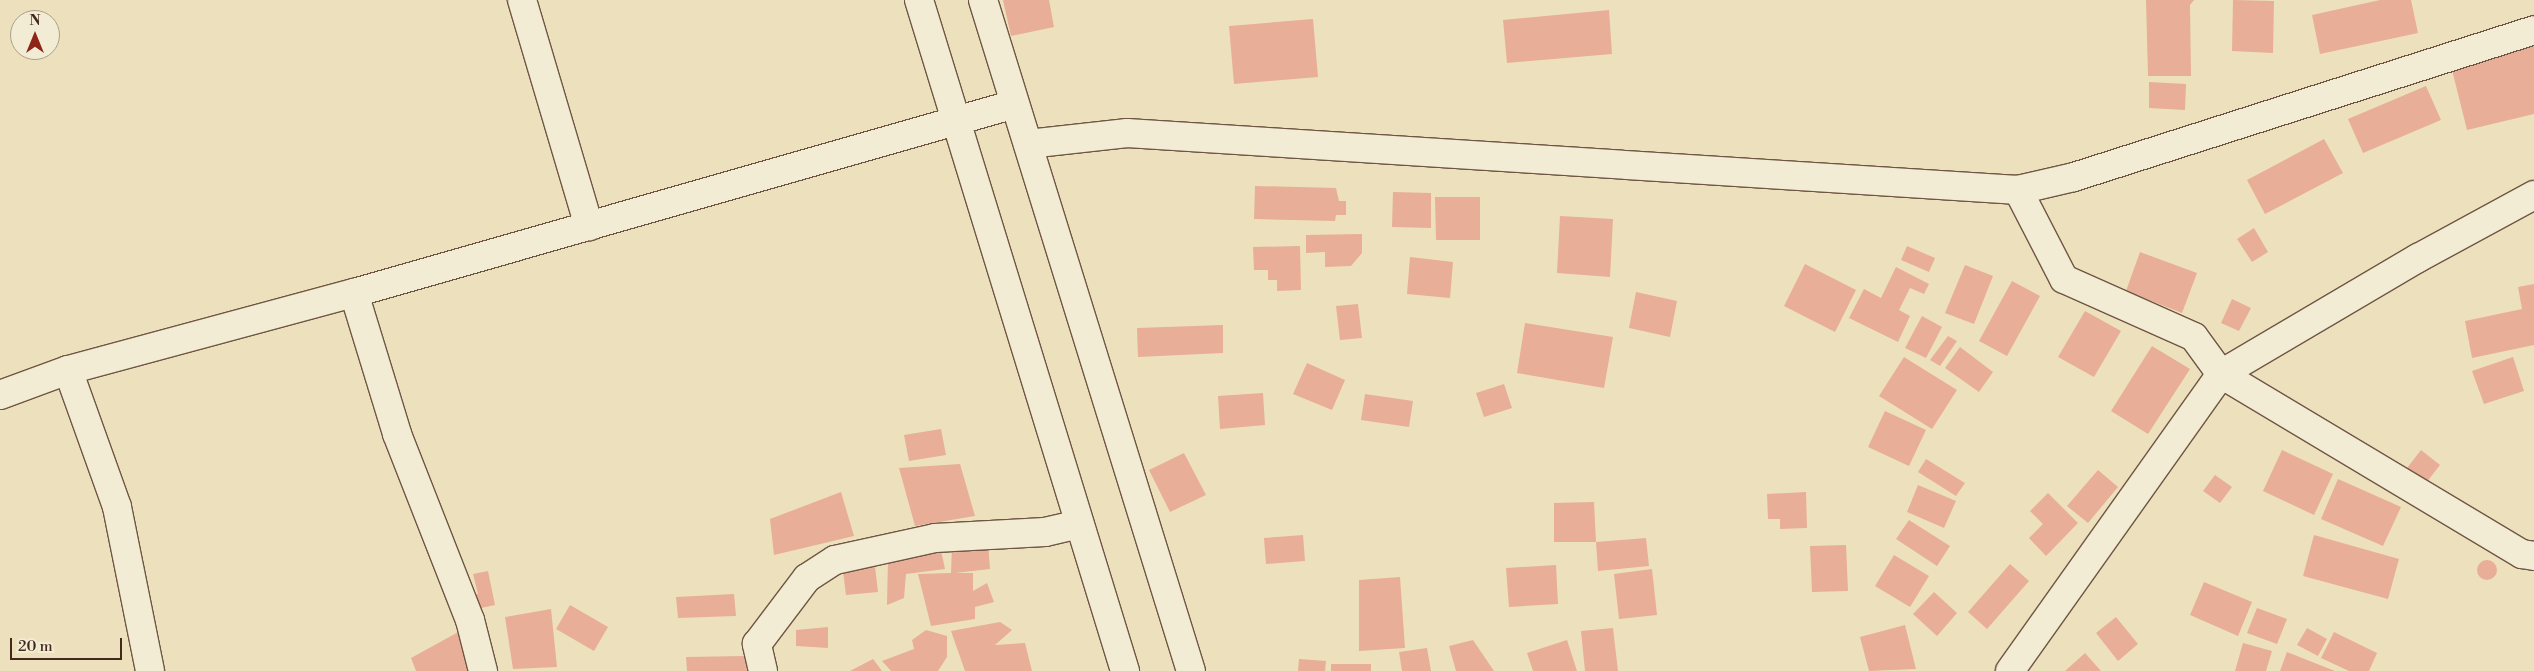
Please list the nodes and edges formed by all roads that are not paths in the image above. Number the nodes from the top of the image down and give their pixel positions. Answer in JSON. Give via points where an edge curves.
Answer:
{"nodes":[{"id":1,"x":522,"y":0,"type":"edge"},
{"id":2,"x":919,"y":0,"type":"edge"},
{"id":3,"x":983,"y":0,"type":"edge"},
{"id":4,"x":2534,"y":30,"type":"edge"},
{"id":5,"x":1015,"y":104,"type":"junction"},
{"id":6,"x":955,"y":122,"type":"junction"},
{"id":7,"x":1028,"y":144,"type":"junction"},
{"id":8,"x":2018,"y":190,"type":"junction"},
{"id":9,"x":2534,"y":195,"type":"edge"},
{"id":10,"x":589,"y":226,"type":"junction"},
{"id":11,"x":354,"y":293,"type":"junction"},
{"id":12,"x":68,"y":370,"type":"junction"},
{"id":13,"x":2221,"y":374,"type":"junction"},
{"id":14,"x":0,"y":395,"type":"edge"},
{"id":15,"x":1079,"y":524,"type":"junction"},
{"id":16,"x":2534,"y":556,"type":"edge"},
{"id":17,"x":150,"y":671,"type":"edge"},
{"id":18,"x":483,"y":671,"type":"edge"},
{"id":19,"x":764,"y":671,"type":"edge"},
{"id":20,"x":1125,"y":671,"type":"edge"},
{"id":21,"x":1191,"y":671,"type":"edge"},
{"id":22,"x":2010,"y":671,"type":"edge"}],
"edges":[{"from":1,"to":10,"type":"street"},
{"from":2,"to":6,"type":"street"},
{"from":3,"to":5,"type":"street"},
{"from":4,"to":8,"type":"street","via":[[2074,177]]},
{"from":5,"to":6,"type":"street"},
{"from":5,"to":7,"type":"street"},
{"from":6,"to":10,"type":"street"},
{"from":6,"to":15,"type":"street"},
{"from":7,"to":8,"type":"street","via":[[1127,133]]},
{"from":7,"to":21,"type":"street"},
{"from":8,"to":13,"type":"street","via":[[2064,279],[2194,337]]},
{"from":9,"to":13,"type":"street","via":[[2418,258]]},
{"from":10,"to":11,"type":"street"},
{"from":11,"to":12,"type":"street"},
{"from":11,"to":18,"type":"street","via":[[396,434],[470,620]]},
{"from":12,"to":14,"type":"street"},
{"from":12,"to":17,"type":"street","via":[[117,507]]},
{"from":13,"to":16,"type":"street","via":[[2522,554]]},
{"from":13,"to":22,"type":"street"},
{"from":15,"to":19,"type":"street","via":[[1045,532],[935,538],[835,560],[808,578],[758,644]]},
{"from":15,"to":20,"type":"street"}]}
